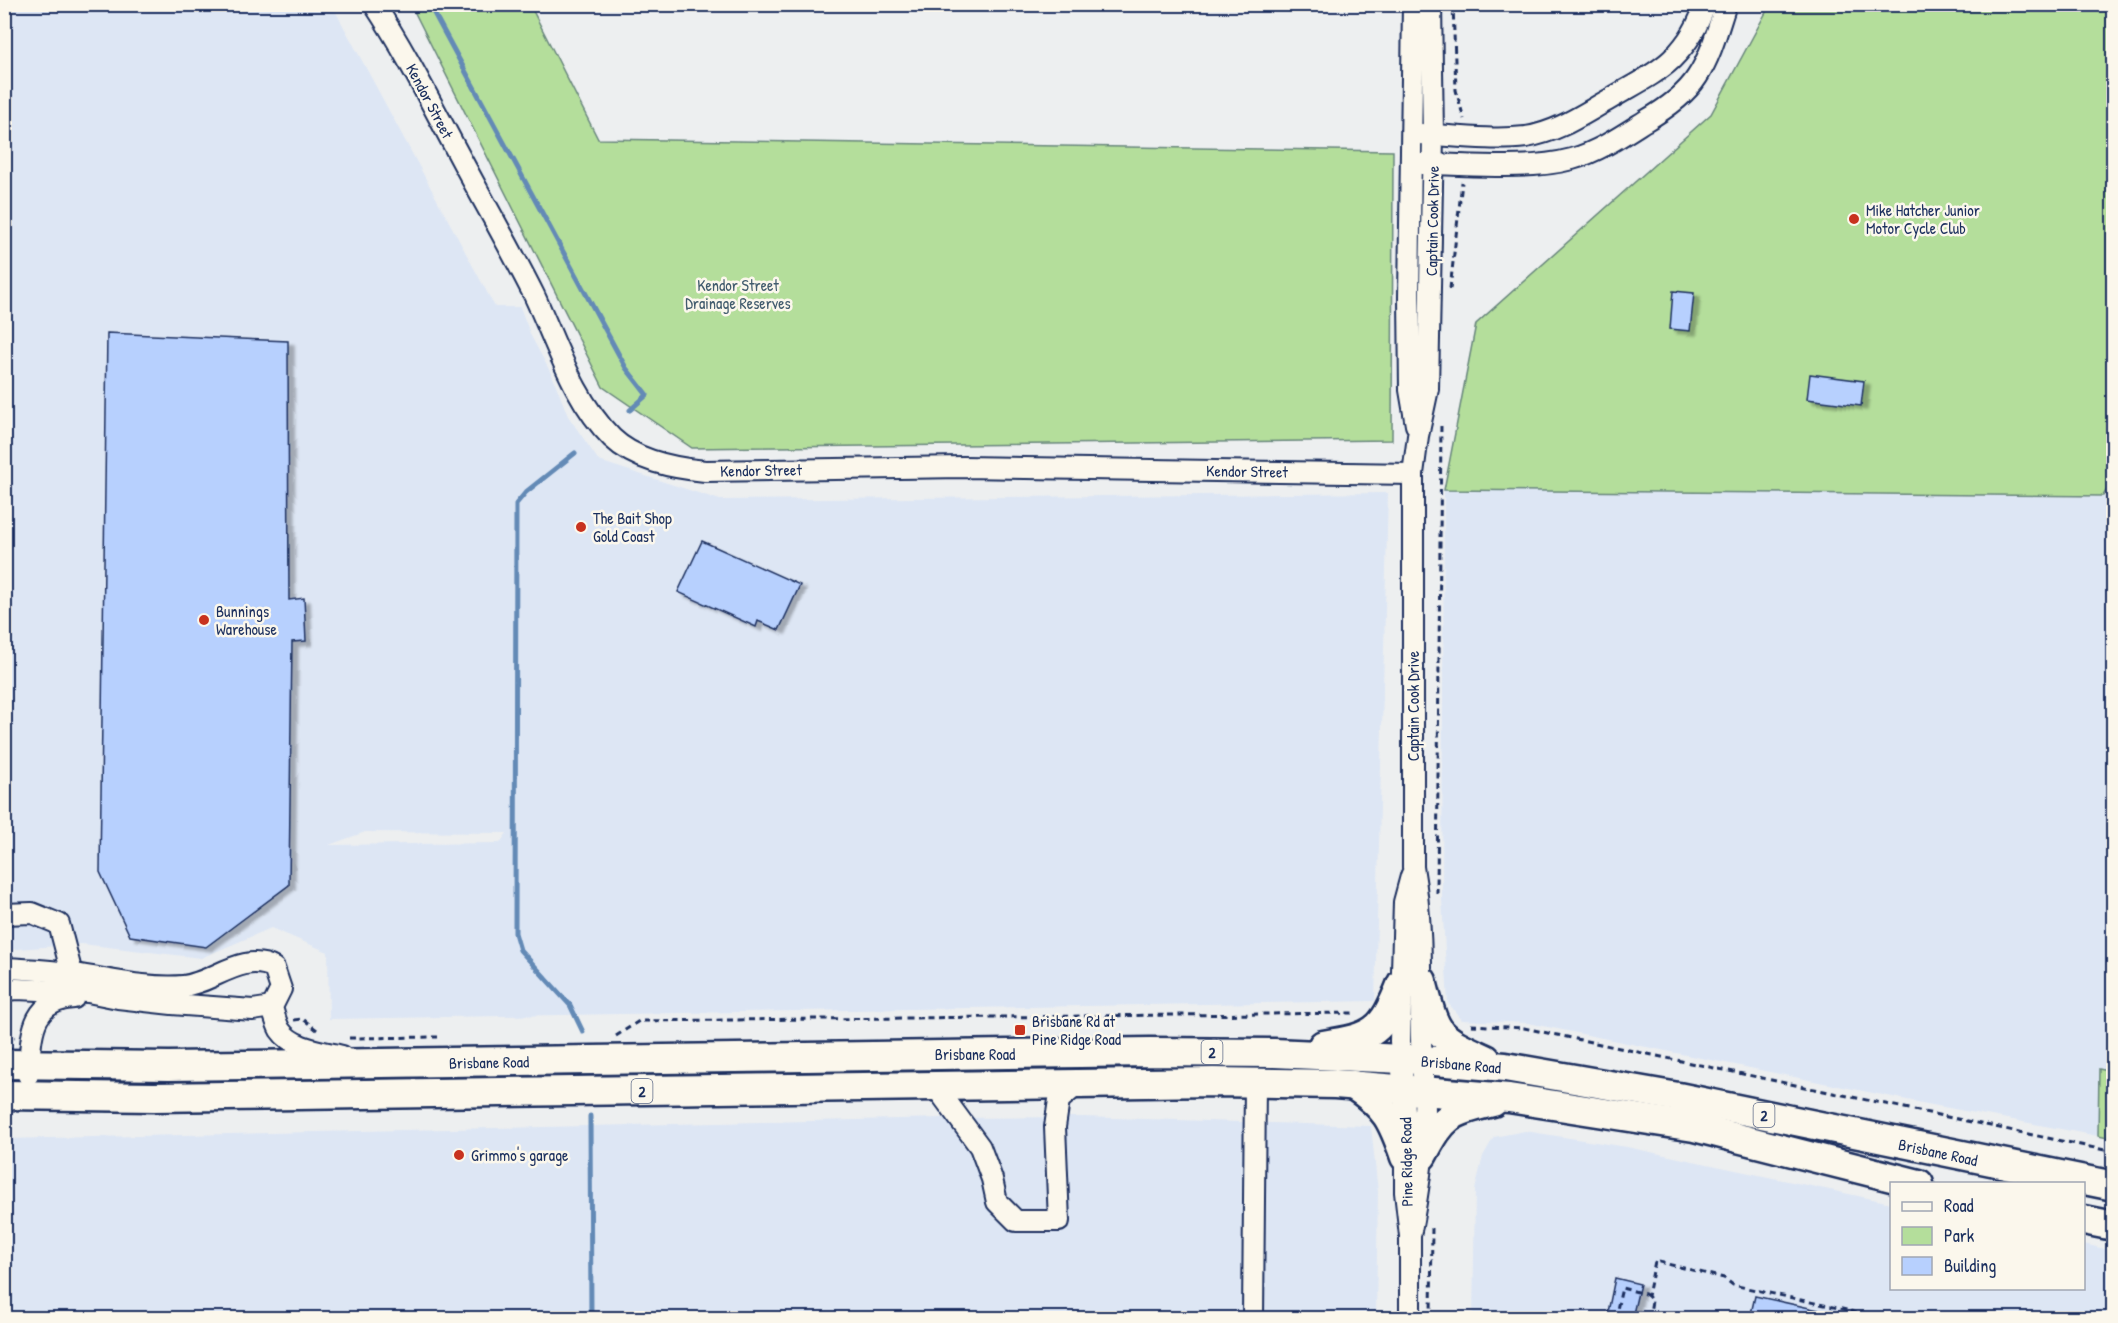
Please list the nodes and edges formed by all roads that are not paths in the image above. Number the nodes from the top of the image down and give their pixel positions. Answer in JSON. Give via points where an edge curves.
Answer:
{"nodes":[{"id":1,"x":374,"y":4,"type":"edge"},
{"id":2,"x":1413,"y":4,"type":"edge"},
{"id":3,"x":1431,"y":4,"type":"edge"},
{"id":4,"x":1705,"y":4,"type":"edge"},
{"id":5,"x":1726,"y":4,"type":"edge"},
{"id":6,"x":1412,"y":134,"type":"junction"},
{"id":7,"x":1433,"y":135,"type":"junction"},
{"id":8,"x":1412,"y":164,"type":"junction"},
{"id":9,"x":1433,"y":164,"type":"junction"},
{"id":10,"x":1418,"y":436,"type":"junction"},
{"id":11,"x":1413,"y":474,"type":"junction"},
{"id":12,"x":4,"y":914,"type":"edge"},
{"id":13,"x":4,"y":968,"type":"edge"},
{"id":14,"x":37,"y":970,"type":"junction"},
{"id":15,"x":72,"y":974,"type":"junction"},
{"id":16,"x":1412,"y":982,"type":"junction"},
{"id":17,"x":4,"y":990,"type":"edge"},
{"id":18,"x":118,"y":998,"type":"junction"},
{"id":19,"x":272,"y":1007,"type":"junction"},
{"id":20,"x":1274,"y":1053,"type":"junction"},
{"id":21,"x":1412,"y":1060,"type":"junction"},
{"id":22,"x":374,"y":1064,"type":"junction"},
{"id":23,"x":17,"y":1065,"type":"edge"},
{"id":24,"x":1505,"y":1067,"type":"junction"},
{"id":25,"x":1255,"y":1082,"type":"junction"},
{"id":26,"x":1078,"y":1084,"type":"junction"},
{"id":27,"x":1353,"y":1085,"type":"junction"},
{"id":28,"x":936,"y":1086,"type":"junction"},
{"id":29,"x":1414,"y":1090,"type":"junction"},
{"id":30,"x":15,"y":1095,"type":"edge"},
{"id":31,"x":1509,"y":1098,"type":"junction"},
{"id":32,"x":1414,"y":1157,"type":"junction"},
{"id":33,"x":1911,"y":1182,"type":"edge"},
{"id":34,"x":2111,"y":1186,"type":"edge"},
{"id":35,"x":2085,"y":1220,"type":"edge"},
{"id":36,"x":2114,"y":1226,"type":"edge"},
{"id":37,"x":1253,"y":1318,"type":"edge"},
{"id":38,"x":1410,"y":1318,"type":"edge"}],
"edges":[{"from":1,"to":11,"type":"street","name":"Kendor Street","via":[[399,42],[534,295],[591,414],[614,439],[640,456],[676,468],[705,471],[963,467]]},
{"from":2,"to":6,"type":"street","name":"Captain Cook Drive"},
{"from":3,"to":7,"type":"street","name":"Captain Cook Drive"},
{"from":4,"to":7,"type":"street","via":[[1694,31],[1671,60],[1634,87],[1558,128],[1511,138]]},
{"from":5,"to":9,"type":"street","via":[[1694,81],[1679,98],[1628,132],[1572,159],[1523,165]]},
{"from":6,"to":7,"type":"street"},
{"from":6,"to":8,"type":"street","name":"Captain Cook Drive"},
{"from":7,"to":9,"type":"street","name":"Captain Cook Drive"},
{"from":8,"to":9,"type":"street"},
{"from":8,"to":10,"type":"street","name":"Captain Cook Drive","via":[[1410,390]]},
{"from":9,"to":10,"type":"street","name":"Captain Cook Drive","via":[[1428,389]]},
{"from":10,"to":11,"type":"street","name":"Captain Cook Drive"},
{"from":11,"to":16,"type":"street","name":"Captain Cook Drive","via":[[1413,867],[1404,902]]},
{"from":12,"to":15,"type":"street","via":[[32,913],[59,924]]},
{"from":13,"to":14,"type":"street"},
{"from":14,"to":15,"type":"street"},
{"from":14,"to":17,"type":"street"},
{"from":15,"to":19,"type":"street","via":[[184,986],[244,964],[266,963],[274,968],[281,989]]},
{"from":16,"to":20,"type":"highway","via":[[1377,1029],[1367,1035]]},
{"from":16,"to":21,"type":"street","name":"Captain Cook Drive"},
{"from":16,"to":24,"type":"highway","via":[[1445,1038]]},
{"from":17,"to":18,"type":"street","via":[[88,992]]},
{"from":18,"to":19,"type":"street","via":[[253,1010]]},
{"from":18,"to":23,"type":"street","via":[[53,1001],[37,1020]]},
{"from":19,"to":22,"type":"street","via":[[281,1031],[290,1039]]},
{"from":20,"to":21,"type":"highway","name":"Brisbane Road","number":"2"},
{"from":20,"to":22,"type":"highway","name":"Brisbane Road","number":"2","via":[[920,1054]]},
{"from":21,"to":24,"type":"highway","name":"Brisbane Road","number":"2"},
{"from":21,"to":29,"type":"street","name":"Pine Ridge Road"},
{"from":22,"to":23,"type":"highway","name":"Brisbane Road","number":"2"},
{"from":23,"to":30,"type":"street"},
{"from":24,"to":34,"type":"highway","name":"Brisbane Road","number":"2","via":[[1678,1097]]},
{"from":25,"to":26,"type":"highway","name":"Brisbane Road","number":"2"},
{"from":25,"to":27,"type":"highway","name":"Brisbane Road","number":"2"},
{"from":25,"to":37,"type":"street"},
{"from":26,"to":28,"type":"highway","name":"Brisbane Road","number":"2"},
{"from":26,"to":28,"type":"street","via":[[1059,1100],[1055,1127],[1059,1221],[1016,1221],[997,1202],[980,1146]]},
{"from":27,"to":29,"type":"highway","name":"Brisbane Road","number":"2"},
{"from":27,"to":32,"type":"highway","via":[[1388,1114]]},
{"from":28,"to":30,"type":"highway","name":"Brisbane Road","number":"2","via":[[147,1098]]},
{"from":29,"to":31,"type":"highway","name":"Brisbane Road","number":"2"},
{"from":29,"to":32,"type":"street","name":"Pine Ridge Road"},
{"from":31,"to":32,"type":"highway","via":[[1450,1115]]},
{"from":31,"to":33,"type":"highway","name":"Brisbane Road","number":"2","via":[[1694,1127]]},
{"from":32,"to":38,"type":"street","name":"Pine Ridge Road","via":[[1421,1175],[1410,1236]]},
{"from":35,"to":36,"type":"highway"}]}
